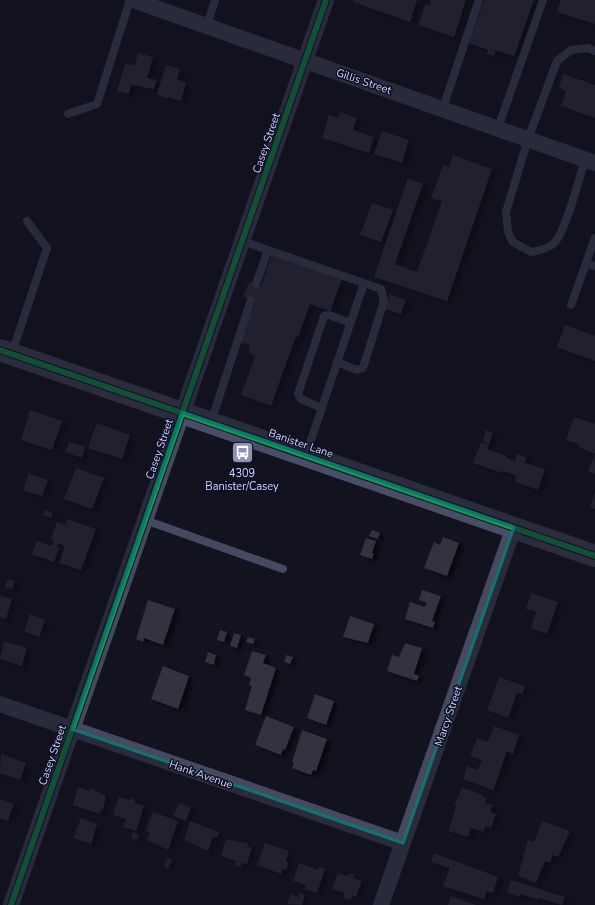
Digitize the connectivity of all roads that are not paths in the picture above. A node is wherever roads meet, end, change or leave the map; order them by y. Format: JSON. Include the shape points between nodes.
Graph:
{"nodes":[{"id":1,"x":130,"y":0,"type":"edge"},
{"id":2,"x":215,"y":0,"type":"edge"},
{"id":3,"x":326,"y":0,"type":"edge"},
{"id":4,"x":479,"y":0,"type":"edge"},
{"id":5,"x":543,"y":0,"type":"edge"},
{"id":6,"x":143,"y":2,"type":"edge"},
{"id":7,"x":206,"y":26,"type":"junction"},
{"id":8,"x":595,"y":51,"type":"edge"},
{"id":9,"x":306,"y":61,"type":"junction"},
{"id":10,"x":443,"y":108,"type":"junction"},
{"id":11,"x":68,"y":114,"type":"dead end"},
{"id":12,"x":498,"y":128,"type":"junction"},
{"id":13,"x":528,"y":140,"type":"junction"},
{"id":14,"x":590,"y":161,"type":"edge"},
{"id":15,"x":27,"y":221,"type":"dead end"},
{"id":16,"x":595,"y":238,"type":"edge"},
{"id":17,"x":242,"y":241,"type":"junction"},
{"id":18,"x":268,"y":250,"type":"junction"},
{"id":19,"x":586,"y":264,"type":"junction"},
{"id":20,"x":595,"y":266,"type":"edge"},
{"id":21,"x":364,"y":283,"type":"junction"},
{"id":22,"x":256,"y":284,"type":"dead end"},
{"id":23,"x":251,"y":300,"type":"dead end"},
{"id":24,"x":571,"y":305,"type":"dead end"},
{"id":25,"x":351,"y":323,"type":"junction"},
{"id":26,"x":6,"y":352,"type":"edge"},
{"id":27,"x":337,"y":362,"type":"junction"},
{"id":28,"x":322,"y":408,"type":"junction"},
{"id":29,"x":182,"y":412,"type":"junction"},
{"id":30,"x":210,"y":422,"type":"junction"},
{"id":31,"x":306,"y":455,"type":"junction"},
{"id":32,"x":144,"y":520,"type":"junction"},
{"id":33,"x":514,"y":527,"type":"junction"},
{"id":34,"x":595,"y":556,"type":"edge"},
{"id":35,"x":283,"y":569,"type":"dead end"},
{"id":36,"x":0,"y":704,"type":"edge"},
{"id":37,"x":72,"y":729,"type":"junction"},
{"id":38,"x":403,"y":843,"type":"junction"},
{"id":39,"x":11,"y":905,"type":"edge"},
{"id":40,"x":382,"y":905,"type":"edge"}],
"edges":[{"from":1,"to":11,"type":"lane","via":[[97,104]]},
{"from":2,"to":7,"type":"lane"},
{"from":3,"to":9,"type":"street","name":"Casey Street"},
{"from":4,"to":10,"type":"lane"},
{"from":5,"to":12,"type":"lane"},
{"from":6,"to":7,"type":"street","name":"Gillis Street"},
{"from":7,"to":9,"type":"street","name":"Gillis Street"},
{"from":8,"to":13,"type":"lane","via":[[588,48],[571,50],[557,61]]},
{"from":9,"to":10,"type":"street","name":"Gillis Street"},
{"from":9,"to":17,"type":"street","name":"Casey Street"},
{"from":10,"to":12,"type":"street","name":"Gillis Street"},
{"from":12,"to":13,"type":"street","name":"Gillis Street"},
{"from":13,"to":14,"type":"street","name":"Gillis Street"},
{"from":13,"to":14,"type":"lane","via":[[506,212],[508,232],[513,242],[531,252],[554,243],[558,238]]},
{"from":15,"to":26,"type":"lane","via":[[48,248]]},
{"from":16,"to":19,"type":"lane"},
{"from":17,"to":18,"type":"lane"},
{"from":17,"to":29,"type":"street","name":"Casey Street"},
{"from":18,"to":21,"type":"lane"},
{"from":18,"to":22,"type":"lane"},
{"from":19,"to":20,"type":"lane"},
{"from":19,"to":24,"type":"lane"},
{"from":21,"to":25,"type":"lane"},
{"from":21,"to":27,"type":"lane","via":[[381,289],[384,301],[363,368],[357,370]]},
{"from":23,"to":30,"type":"lane"},
{"from":25,"to":27,"type":"lane"},
{"from":25,"to":28,"type":"lane","via":[[329,315],[324,316],[298,394],[301,399]]},
{"from":26,"to":29,"type":"street","name":"Banister Lane"},
{"from":27,"to":28,"type":"lane"},
{"from":28,"to":31,"type":"lane"},
{"from":29,"to":30,"type":"street","name":"Banister Lane"},
{"from":29,"to":32,"type":"street","name":"Casey Street"},
{"from":30,"to":31,"type":"street","name":"Banister Lane"},
{"from":31,"to":33,"type":"street","name":"Banister Lane"},
{"from":32,"to":35,"type":"lane"},
{"from":32,"to":37,"type":"street","name":"Casey Street"},
{"from":33,"to":34,"type":"street","name":"Banister Lane"},
{"from":33,"to":38,"type":"street","name":"Marcy Street"},
{"from":36,"to":37,"type":"street","name":"Hank Avenue"},
{"from":37,"to":38,"type":"street","name":"Hank Avenue"},
{"from":37,"to":39,"type":"street","name":"Casey Street"},
{"from":38,"to":40,"type":"street","name":"Marcy Street"}]}
